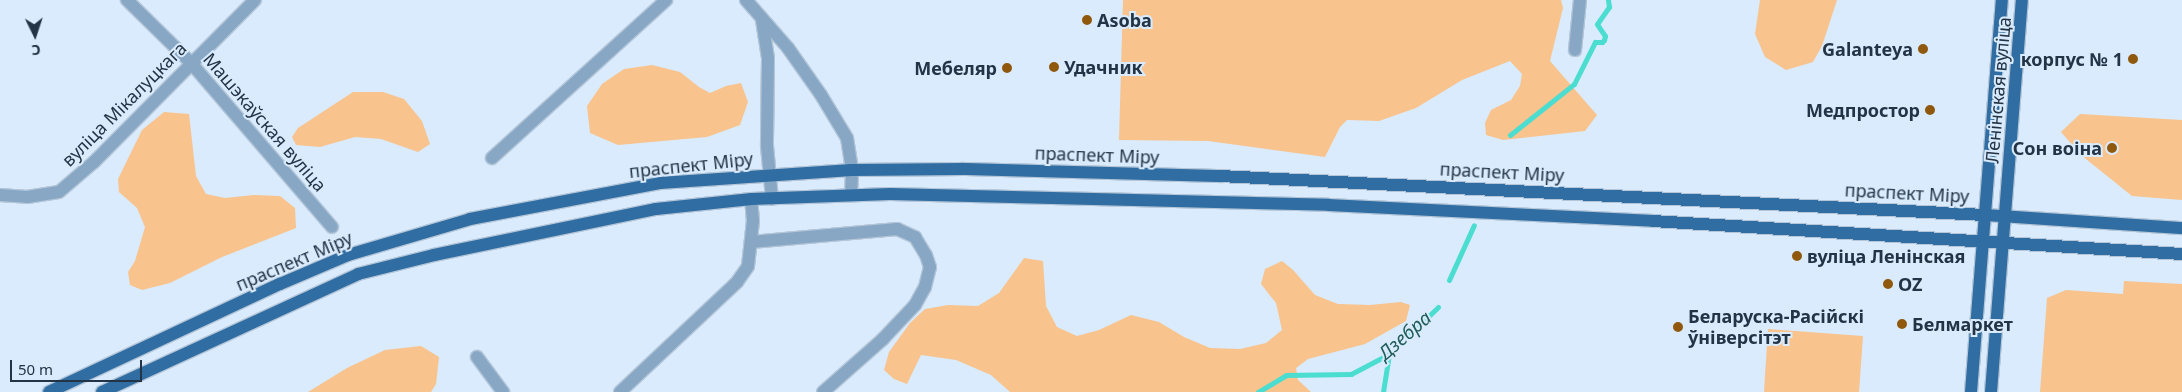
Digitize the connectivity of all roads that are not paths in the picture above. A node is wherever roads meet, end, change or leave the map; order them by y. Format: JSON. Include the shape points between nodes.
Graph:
{"nodes":[{"id":1,"x":127,"y":0,"type":"edge"},
{"id":2,"x":255,"y":0,"type":"edge"},
{"id":3,"x":666,"y":0,"type":"edge"},
{"id":4,"x":746,"y":0,"type":"edge"},
{"id":5,"x":1580,"y":0,"type":"edge"},
{"id":6,"x":2002,"y":0,"type":"edge"},
{"id":7,"x":2022,"y":0,"type":"edge"},
{"id":8,"x":762,"y":20,"type":"junction"},
{"id":9,"x":788,"y":48,"type":"junction"},
{"id":10,"x":1575,"y":50,"type":"dead end"},
{"id":11,"x":768,"y":58,"type":"junction"},
{"id":12,"x":190,"y":62,"type":"junction"},
{"id":13,"x":492,"y":158,"type":"dead end"},
{"id":14,"x":852,"y":170,"type":"junction"},
{"id":15,"x":768,"y":174,"type":"junction"},
{"id":16,"x":0,"y":195,"type":"edge"},
{"id":17,"x":851,"y":195,"type":"junction"},
{"id":18,"x":772,"y":198,"type":"junction"},
{"id":19,"x":751,"y":199,"type":"junction"},
{"id":20,"x":1984,"y":215,"type":"junction"},
{"id":21,"x":2005,"y":216,"type":"junction"},
{"id":22,"x":332,"y":227,"type":"dead end"},
{"id":23,"x":2182,"y":228,"type":"edge"},
{"id":24,"x":751,"y":242,"type":"junction"},
{"id":25,"x":1982,"y":244,"type":"junction"},
{"id":26,"x":2002,"y":245,"type":"junction"},
{"id":27,"x":2182,"y":254,"type":"edge"},
{"id":28,"x":477,"y":357,"type":"dead end"},
{"id":29,"x":49,"y":392,"type":"edge"},
{"id":30,"x":102,"y":392,"type":"edge"},
{"id":31,"x":504,"y":392,"type":"edge"},
{"id":32,"x":620,"y":392,"type":"edge"},
{"id":33,"x":823,"y":392,"type":"edge"},
{"id":34,"x":1970,"y":392,"type":"edge"},
{"id":35,"x":1991,"y":392,"type":"edge"}],
"edges":[{"from":1,"to":12,"type":"street","name":"Машэкаўская вуліца"},
{"from":2,"to":12,"type":"street","name":"вуліца Мікалуцкага"},
{"from":3,"to":13,"type":"street"},
{"from":4,"to":8,"type":"street"},
{"from":5,"to":10,"type":"street"},
{"from":6,"to":20,"type":"main road","name":"Ленінская вуліца"},
{"from":7,"to":21,"type":"main road","name":"Ленінская вуліца"},
{"from":8,"to":9,"type":"street"},
{"from":8,"to":11,"type":"street"},
{"from":9,"to":11,"type":"street"},
{"from":9,"to":14,"type":"street","via":[[846,138]]},
{"from":11,"to":15,"type":"street"},
{"from":12,"to":16,"type":"street","name":"вуліца Мікалуцкага","via":[[94,162],[59,192],[27,197]]},
{"from":12,"to":22,"type":"street","name":"Машэкаўская вуліца"},
{"from":14,"to":15,"type":"main road","name":"праспект Міру"},
{"from":14,"to":17,"type":"street"},
{"from":14,"to":20,"type":"main road","name":"праспект Міру","via":[[1001,170],[1331,181]]},
{"from":15,"to":18,"type":"street"},
{"from":15,"to":29,"type":"main road","name":"праспект Міру","via":[[660,182],[488,215],[348,256],[280,284]]},
{"from":17,"to":18,"type":"main road"},
{"from":17,"to":25,"type":"main road","via":[[1330,206],[1653,221]]},
{"from":18,"to":19,"type":"main road"},
{"from":19,"to":24,"type":"street"},
{"from":19,"to":30,"type":"main road","via":[[656,209],[358,274]]},
{"from":20,"to":21,"type":"main road","name":"праспект Міру"},
{"from":20,"to":25,"type":"main road","name":"Ленінская вуліца"},
{"from":21,"to":23,"type":"main road","name":"праспект Міру"},
{"from":21,"to":26,"type":"main road","name":"Ленінская вуліца"},
{"from":24,"to":32,"type":"street","via":[[748,266],[737,282]]},
{"from":24,"to":33,"type":"street","via":[[897,229],[915,237],[926,254],[930,267],[915,304],[883,339]]},
{"from":25,"to":26,"type":"main road"},
{"from":25,"to":34,"type":"main road","name":"Ленінская вуліца"},
{"from":26,"to":27,"type":"main road"},
{"from":26,"to":35,"type":"main road","name":"Ленінская вуліца"},
{"from":28,"to":31,"type":"street"}]}
